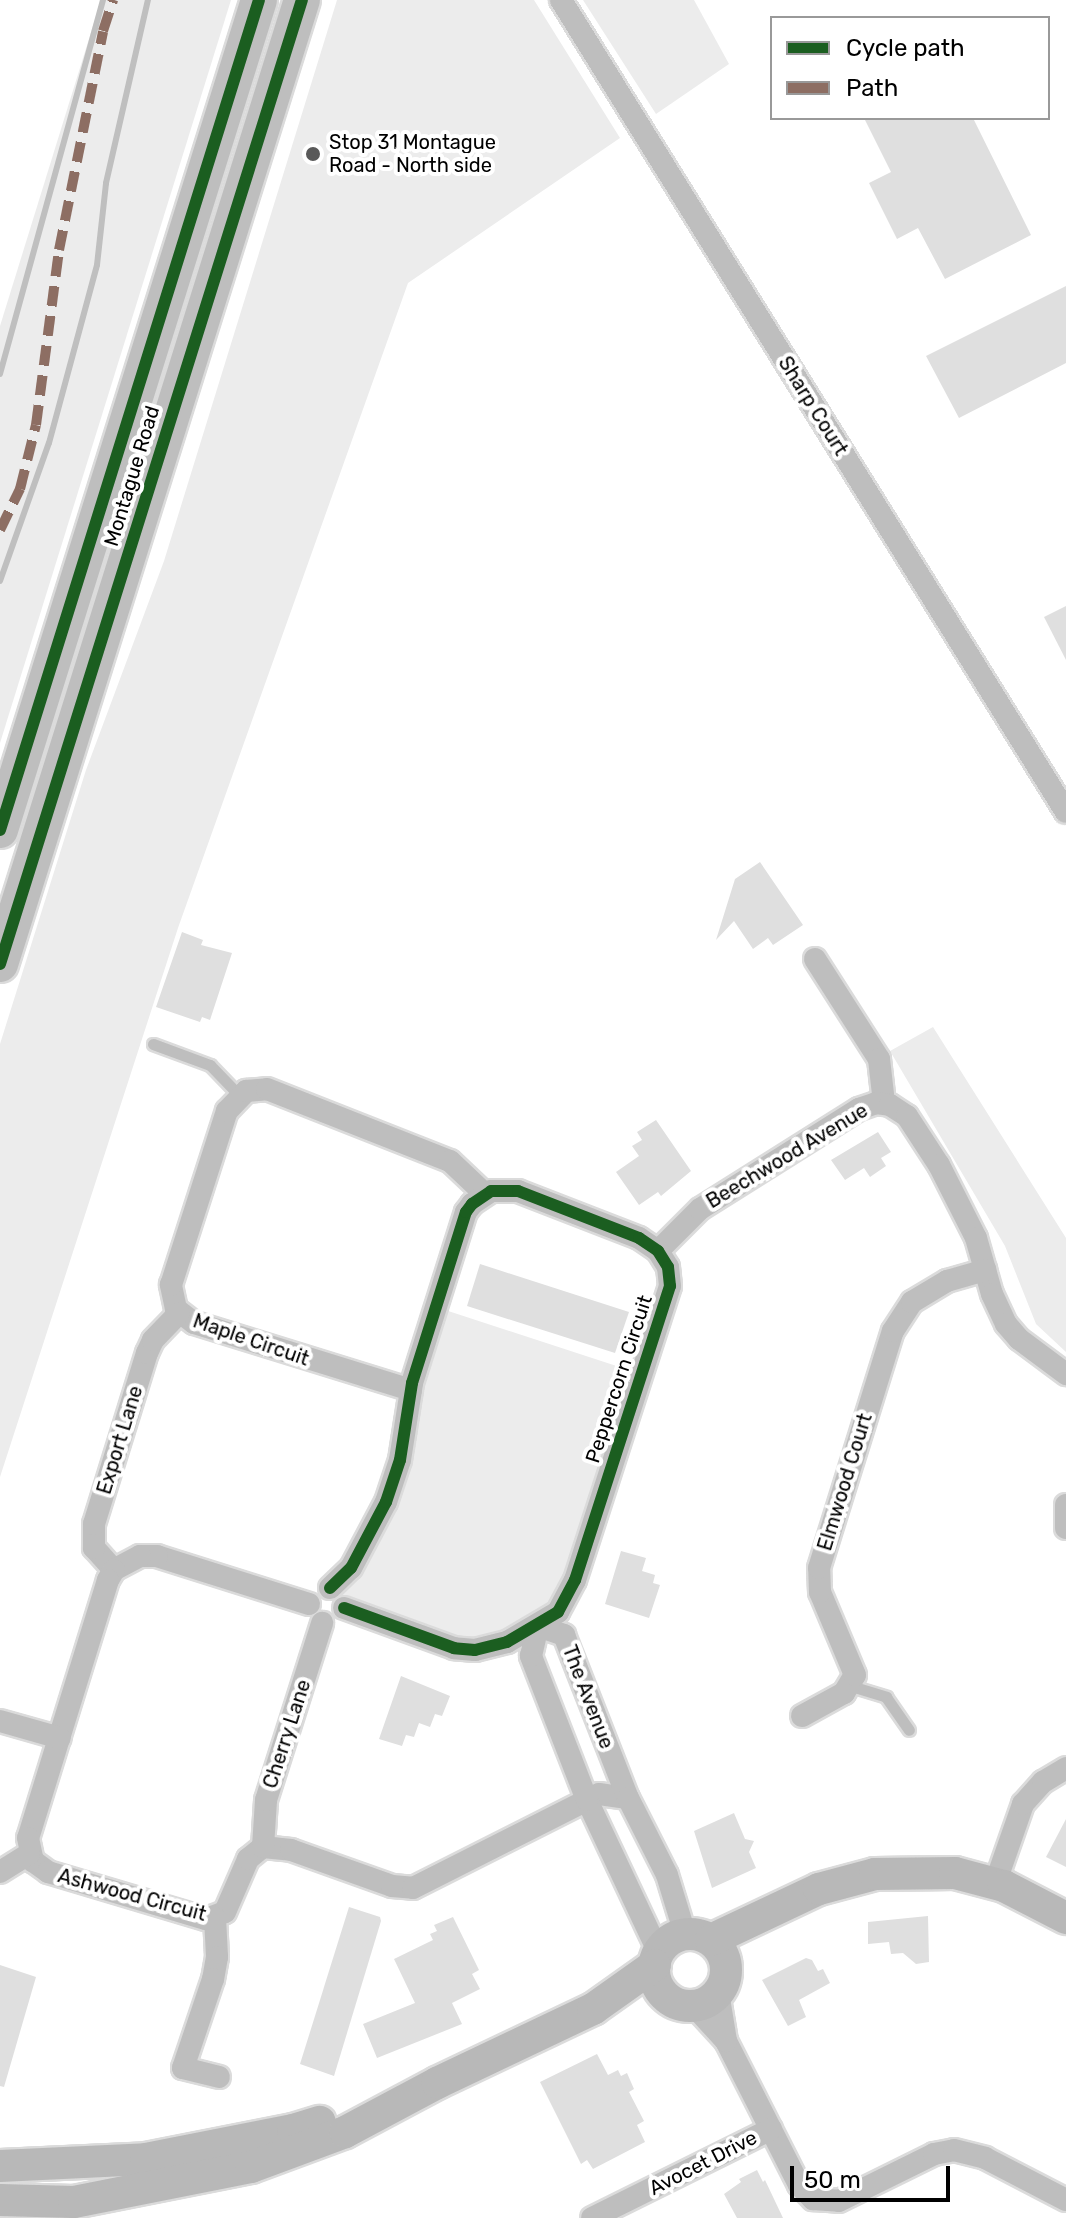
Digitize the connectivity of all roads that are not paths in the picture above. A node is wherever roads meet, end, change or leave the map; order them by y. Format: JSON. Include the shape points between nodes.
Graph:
{"nodes":[{"id":1,"x":259,"y":0,"type":"edge"},
{"id":2,"x":302,"y":0,"type":"edge"},
{"id":3,"x":561,"y":0,"type":"edge"},
{"id":4,"x":1066,"y":812,"type":"edge"},
{"id":5,"x":0,"y":830,"type":"edge"},
{"id":6,"x":815,"y":959,"type":"dead end"},
{"id":7,"x":0,"y":964,"type":"edge"},
{"id":8,"x":153,"y":1044,"type":"dead end"},
{"id":9,"x":239,"y":1095,"type":"junction"},
{"id":10,"x":884,"y":1103,"type":"junction"},
{"id":11,"x":485,"y":1194,"type":"junction"},
{"id":12,"x":658,"y":1251,"type":"junction"},
{"id":13,"x":985,"y":1270,"type":"junction"},
{"id":14,"x":179,"y":1313,"type":"junction"},
{"id":15,"x":1066,"y":1374,"type":"edge"},
{"id":16,"x":411,"y":1390,"type":"junction"},
{"id":17,"x":1066,"y":1505,"type":"edge"},
{"id":18,"x":1066,"y":1528,"type":"edge"},
{"id":19,"x":114,"y":1570,"type":"junction"},
{"id":20,"x":330,"y":1588,"type":"junction"},
{"id":21,"x":344,"y":1608,"type":"junction"},
{"id":22,"x":315,"y":1614,"type":"junction"},
{"id":23,"x":538,"y":1626,"type":"junction"},
{"id":24,"x":851,"y":1686,"type":"junction"},
{"id":25,"x":802,"y":1716,"type":"dead end"},
{"id":26,"x":0,"y":1721,"type":"edge"},
{"id":27,"x":909,"y":1730,"type":"dead end"},
{"id":28,"x":60,"y":1738,"type":"junction"},
{"id":29,"x":1066,"y":1768,"type":"edge"},
{"id":30,"x":628,"y":1798,"type":"junction"},
{"id":31,"x":587,"y":1800,"type":"junction"},
{"id":32,"x":263,"y":1847,"type":"junction"},
{"id":33,"x":29,"y":1854,"type":"junction"},
{"id":34,"x":0,"y":1872,"type":"edge"},
{"id":35,"x":995,"y":1884,"type":"junction"},
{"id":36,"x":775,"y":1912,"type":"junction"},
{"id":37,"x":215,"y":1918,"type":"junction"},
{"id":38,"x":1066,"y":1918,"type":"edge"},
{"id":39,"x":678,"y":1948,"type":"junction"},
{"id":40,"x":702,"y":1992,"type":"junction"},
{"id":41,"x":593,"y":2009,"type":"junction"},
{"id":42,"x":219,"y":2077,"type":"dead end"},
{"id":43,"x":437,"y":2083,"type":"junction"},
{"id":44,"x":771,"y":2129,"type":"junction"},
{"id":45,"x":0,"y":2166,"type":"edge"},
{"id":46,"x":0,"y":2200,"type":"edge"},
{"id":47,"x":1066,"y":2200,"type":"edge"},
{"id":48,"x":824,"y":2210,"type":"edge"},
{"id":49,"x":592,"y":2218,"type":"edge"}],
"edges":[{"from":1,"to":5,"type":"main road","name":"Montague Road"},
{"from":2,"to":7,"type":"main road","name":"Montague Road"},
{"from":3,"to":4,"type":"street","name":"Sharp Court"},
{"from":6,"to":10,"type":"street","via":[[879,1059]]},
{"from":8,"to":9,"type":"lane","via":[[210,1065]]},
{"from":9,"to":11,"type":"street","via":[[258,1088],[274,1091],[450,1161]]},
{"from":9,"to":14,"type":"street","name":"Maple Circuit","via":[[227,1111],[171,1285]]},
{"from":10,"to":12,"type":"street","name":"Beechwood Avenue","via":[[859,1109],[700,1209]]},
{"from":10,"to":13,"type":"street","name":"Beechwood Avenue","via":[[907,1116],[939,1165],[976,1238]]},
{"from":11,"to":12,"type":"street","via":[[518,1191],[639,1238]]},
{"from":11,"to":16,"type":"street","via":[[466,1212]]},
{"from":12,"to":23,"type":"street","name":"Peppercorn Circuit","via":[[668,1267],[670,1286],[572,1588],[558,1612]]},
{"from":13,"to":15,"type":"street","name":"Beechwood Avenue","via":[[1006,1324]]},
{"from":13,"to":24,"type":"street","name":"Elmwood Court","via":[[947,1281],[912,1302],[888,1345],[819,1568],[820,1592],[853,1667]]},
{"from":14,"to":16,"type":"street","name":"Maple Circuit","via":[[194,1323]]},
{"from":14,"to":19,"type":"street","name":"Export Lane","via":[[147,1353],[94,1524],[94,1548]]},
{"from":16,"to":20,"type":"street","via":[[400,1460],[386,1502],[351,1568]]},
{"from":17,"to":18,"type":"street"},
{"from":19,"to":22,"type":"street","via":[[140,1556],[157,1556]]},
{"from":19,"to":28,"type":"street"},
{"from":20,"to":21,"type":"street","via":[[341,1595]]},
{"from":20,"to":22,"type":"street","via":[[316,1591]]},
{"from":21,"to":22,"type":"street","via":[[339,1619]]},
{"from":21,"to":23,"type":"street","name":"Peppercorn Circuit","via":[[465,1650],[495,1647]]},
{"from":22,"to":32,"type":"street","name":"Cherry Lane","via":[[266,1800]]},
{"from":23,"to":30,"type":"street","name":"The Avenue","via":[[564,1635]]},
{"from":23,"to":31,"type":"street","name":"The Avenue","via":[[531,1656]]},
{"from":24,"to":25,"type":"street"},
{"from":24,"to":27,"type":"lane","via":[[886,1697]]},
{"from":26,"to":28,"type":"street"},
{"from":28,"to":33,"type":"street","via":[[28,1838]]},
{"from":29,"to":35,"type":"street","via":[[1043,1782],[1023,1804]]},
{"from":30,"to":31,"type":"street","via":[[599,1794]]},
{"from":30,"to":39,"type":"street","name":"The Avenue","via":[[667,1875]]},
{"from":31,"to":32,"type":"street","via":[[413,1888],[392,1886],[291,1850]]},
{"from":31,"to":39,"type":"street","name":"The Avenue"},
{"from":32,"to":37,"type":"street","name":"Ashwood Circuit","via":[[248,1859],[231,1903]]},
{"from":33,"to":34,"type":"street"},
{"from":33,"to":37,"type":"street","name":"Ashwood Circuit","via":[[48,1872]]},
{"from":35,"to":36,"type":"street","via":[[955,1873],[875,1874],[819,1889]]},
{"from":35,"to":38,"type":"street"},
{"from":36,"to":39,"type":"street"},
{"from":36,"to":40,"type":"street"},
{"from":37,"to":42,"type":"street","via":[[213,1979],[183,2068]]},
{"from":39,"to":40,"type":"street","via":[[657,1983]]},
{"from":39,"to":40,"type":"street","via":[[721,1951]]},
{"from":39,"to":41,"type":"street"},
{"from":40,"to":41,"type":"street"},
{"from":40,"to":44,"type":"street"},
{"from":41,"to":43,"type":"street"},
{"from":43,"to":45,"type":"street","via":[[293,2130],[146,2159]]},
{"from":43,"to":46,"type":"street","via":[[345,2132],[251,2167],[74,2202]]},
{"from":44,"to":48,"type":"street","via":[[799,2185]]},
{"from":44,"to":49,"type":"street","name":"Avocet Drive"},
{"from":47,"to":48,"type":"street","via":[[985,2158],[954,2150],[934,2154]]}]}
